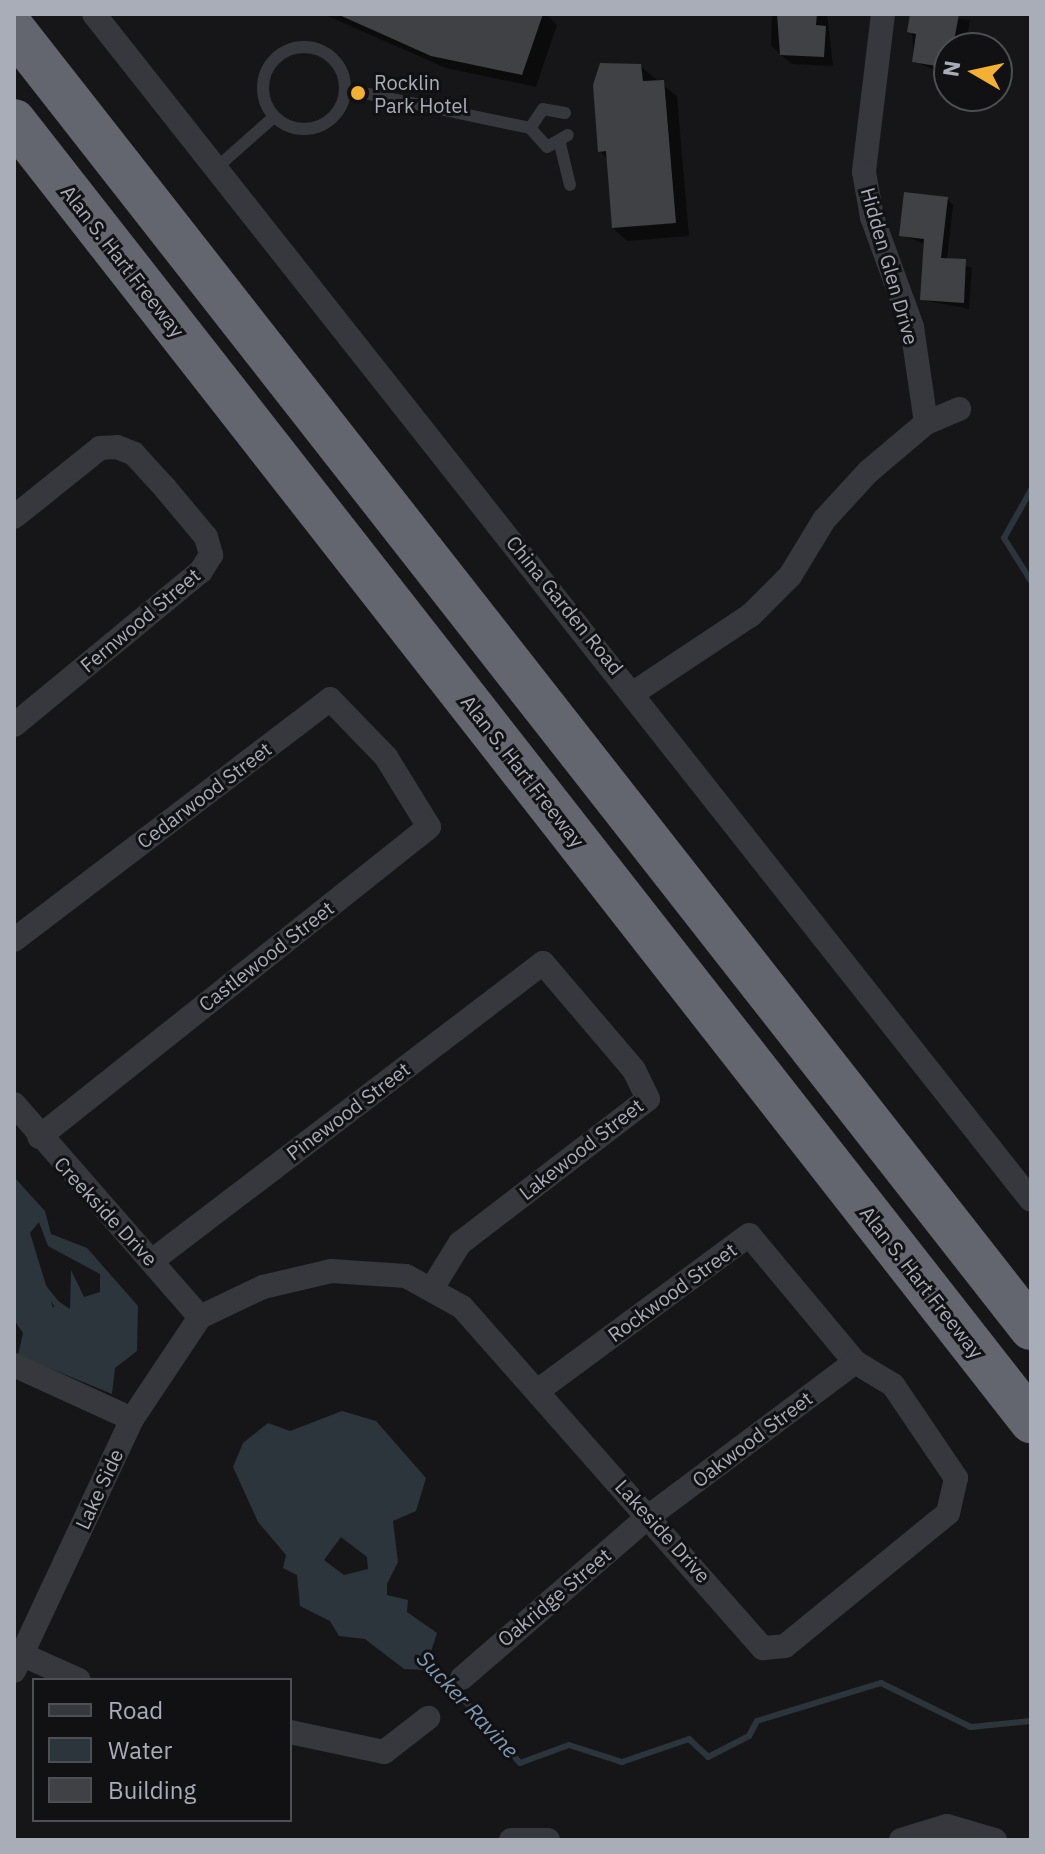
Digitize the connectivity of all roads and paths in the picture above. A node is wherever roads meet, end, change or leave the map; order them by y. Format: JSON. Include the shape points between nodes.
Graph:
{"nodes":[{"id":1,"x":94,"y":14,"type":"edge"},
{"id":2,"x":883,"y":14,"type":"edge"},
{"id":3,"x":14,"y":30,"type":"edge"},
{"id":4,"x":345,"y":89,"type":"junction"},
{"id":5,"x":565,"y":113,"type":"dead end"},
{"id":6,"x":274,"y":117,"type":"junction"},
{"id":7,"x":530,"y":128,"type":"junction"},
{"id":8,"x":19,"y":130,"type":"edge"},
{"id":9,"x":214,"y":170,"type":"junction"},
{"id":10,"x":570,"y":185,"type":"dead end"},
{"id":11,"x":959,"y":409,"type":"dead end"},
{"id":12,"x":926,"y":423,"type":"junction"},
{"id":13,"x":14,"y":517,"type":"edge"},
{"id":14,"x":635,"y":692,"type":"junction"},
{"id":15,"x":14,"y":725,"type":"edge"},
{"id":16,"x":386,"y":757,"type":"joint"},
{"id":17,"x":14,"y":940,"type":"edge"},
{"id":18,"x":543,"y":963,"type":"joint"},
{"id":19,"x":14,"y":1104,"type":"edge"},
{"id":20,"x":39,"y":1137,"type":"junction"},
{"id":21,"x":1031,"y":1200,"type":"edge"},
{"id":22,"x":153,"y":1260,"type":"junction"},
{"id":23,"x":431,"y":1290,"type":"junction"},
{"id":24,"x":200,"y":1317,"type":"junction"},
{"id":25,"x":1031,"y":1328,"type":"edge"},
{"id":26,"x":855,"y":1362,"type":"junction"},
{"id":27,"x":14,"y":1365,"type":"edge"},
{"id":28,"x":539,"y":1390,"type":"junction"},
{"id":29,"x":132,"y":1419,"type":"junction"},
{"id":30,"x":1031,"y":1421,"type":"edge"},
{"id":31,"x":648,"y":1517,"type":"junction"},
{"id":32,"x":18,"y":1663,"type":"edge"},
{"id":33,"x":72,"y":1678,"type":"edge"},
{"id":34,"x":462,"y":1678,"type":"dead end"},
{"id":35,"x":428,"y":1718,"type":"dead end"},
{"id":36,"x":292,"y":1732,"type":"edge"},
{"id":37,"x":511,"y":1840,"type":"edge"},
{"id":38,"x":548,"y":1840,"type":"edge"},
{"id":39,"x":901,"y":1840,"type":"edge"},
{"id":40,"x":995,"y":1840,"type":"edge"}],
"edges":[{"from":1,"to":9,"type":"street","name":"China Garden Road"},
{"from":2,"to":12,"type":"street","name":"Hidden Glen Drive","via":[[864,172],[872,217],[912,327]]},
{"from":3,"to":25,"type":"highway"},
{"from":4,"to":6,"type":"lane","via":[[333,118],[319,127],[287,126]]},
{"from":4,"to":6,"type":"lane","via":[[334,59],[312,48],[289,49],[266,72],[263,88]]},
{"from":4,"to":7,"type":"lane"},
{"from":5,"to":7,"type":"lane","via":[[543,109]]},
{"from":6,"to":9,"type":"lane"},
{"from":7,"to":10,"type":"lane","via":[[541,145],[564,140]]},
{"from":8,"to":30,"type":"highway","name":"Alan S. Hart Freeway"},
{"from":9,"to":14,"type":"street","name":"China Garden Road"},
{"from":11,"to":12,"type":"street"},
{"from":12,"to":14,"type":"street","via":[[824,520],[790,576],[751,615]]},
{"from":13,"to":15,"type":"street","name":"Fernwood Street","via":[[100,448],[134,454],[206,537],[211,555],[201,571]]},
{"from":14,"to":21,"type":"street","name":"China Garden Road","via":[[862,994]]},
{"from":16,"to":17,"type":"street","name":"Cedarwood Street","via":[[330,699]]},
{"from":16,"to":20,"type":"street","name":"Castlewood Street","via":[[429,827]]},
{"from":18,"to":22,"type":"street","name":"Pinewood Street"},
{"from":18,"to":23,"type":"street","name":"Lakewood Street","via":[[634,1070],[648,1099],[460,1243]]},
{"from":19,"to":20,"type":"street","name":"Creekside Drive"},
{"from":20,"to":22,"type":"street","name":"Creekside Drive"},
{"from":22,"to":24,"type":"street","name":"Creekside Drive"},
{"from":23,"to":24,"type":"street","name":"Lakeside Drive","via":[[406,1276],[331,1271],[263,1287]]},
{"from":23,"to":28,"type":"street","name":"Lakeside Drive","via":[[462,1307]]},
{"from":24,"to":29,"type":"street","name":"Lake Side"},
{"from":26,"to":28,"type":"street","name":"Rockwood Street","via":[[749,1235]]},
{"from":26,"to":31,"type":"street","name":"Oakwood Street"},
{"from":26,"to":31,"type":"street","name":"Lakeside Drive","via":[[893,1385],[956,1478],[948,1513],[785,1646],[763,1648]]},
{"from":27,"to":29,"type":"street"},
{"from":28,"to":31,"type":"street","name":"Lakeside Drive"},
{"from":29,"to":32,"type":"street","name":"Lake Side"},
{"from":31,"to":34,"type":"street","name":"Oakridge Street"},
{"from":32,"to":33,"type":"street"},
{"from":35,"to":36,"type":"street","via":[[384,1752]]},
{"from":37,"to":38,"type":"street"},
{"from":39,"to":40,"type":"street","via":[[947,1826]]}]}
